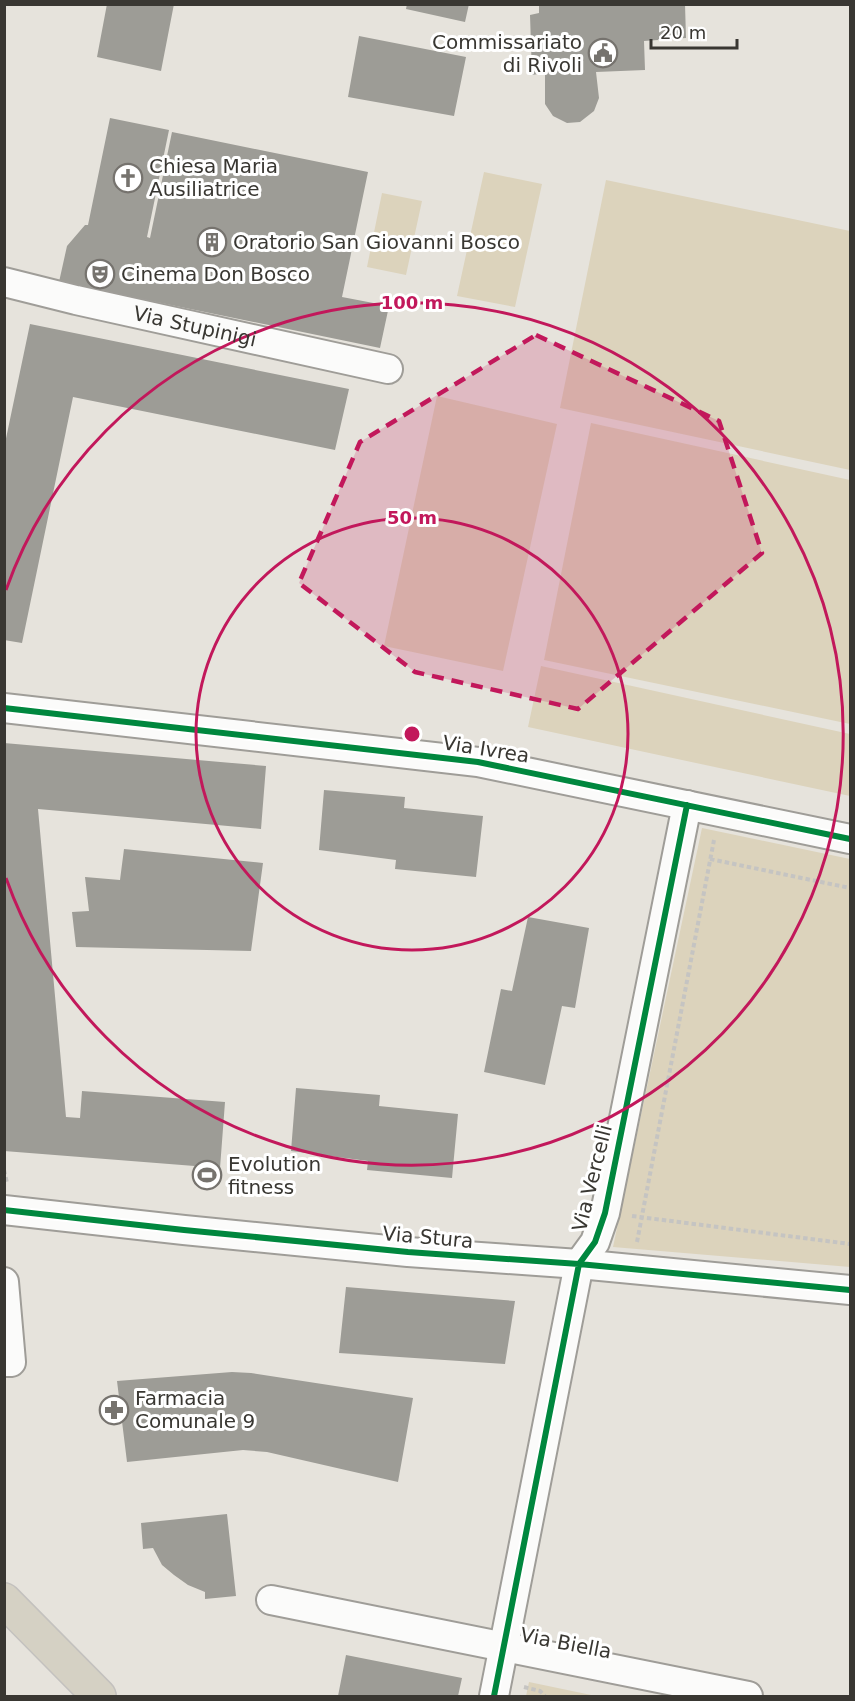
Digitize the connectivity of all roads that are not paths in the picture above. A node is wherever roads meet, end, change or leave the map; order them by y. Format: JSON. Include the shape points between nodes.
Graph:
{"nodes":[{"id":1,"x":4,"y":282,"type":"edge"},
{"id":2,"x":388,"y":369,"type":"dead end"},
{"id":3,"x":4,"y":708,"type":"edge"},
{"id":4,"x":687,"y":806,"type":"junction"},
{"id":5,"x":850,"y":839,"type":"edge"},
{"id":6,"x":4,"y":1210,"type":"edge"},
{"id":7,"x":579,"y":1264,"type":"junction"},
{"id":8,"x":4,"y":1282,"type":"edge"},
{"id":9,"x":850,"y":1290,"type":"edge"},
{"id":10,"x":8,"y":1362,"type":"edge"},
{"id":11,"x":4,"y":1600,"type":"edge"},
{"id":12,"x":271,"y":1600,"type":"dead end"},
{"id":13,"x":503,"y":1647,"type":"junction"},
{"id":14,"x":99,"y":1696,"type":"edge"},
{"id":15,"x":494,"y":1696,"type":"edge"},
{"id":16,"x":748,"y":1696,"type":"edge"}],
"edges":[{"from":1,"to":2,"type":"street","name":"Via Stupinigi"},
{"from":3,"to":4,"type":"street","name":"Via Ivrea","via":[[478,762]]},
{"from":4,"to":5,"type":"street","name":"Via Ivrea"},
{"from":4,"to":7,"type":"street","name":"Via Vercelli","via":[[605,1213],[595,1242]]},
{"from":6,"to":7,"type":"street","name":"Via Stura","via":[[408,1252]]},
{"from":7,"to":9,"type":"street","name":"Via Stura"},
{"from":7,"to":13,"type":"street","name":"Via Vercelli"},
{"from":8,"to":10,"type":"street"},
{"from":11,"to":14,"type":"highway"},
{"from":12,"to":13,"type":"street","name":"Via Biella"},
{"from":13,"to":15,"type":"street","name":"Via Vercelli"},
{"from":13,"to":16,"type":"street","name":"Via Biella"}]}
